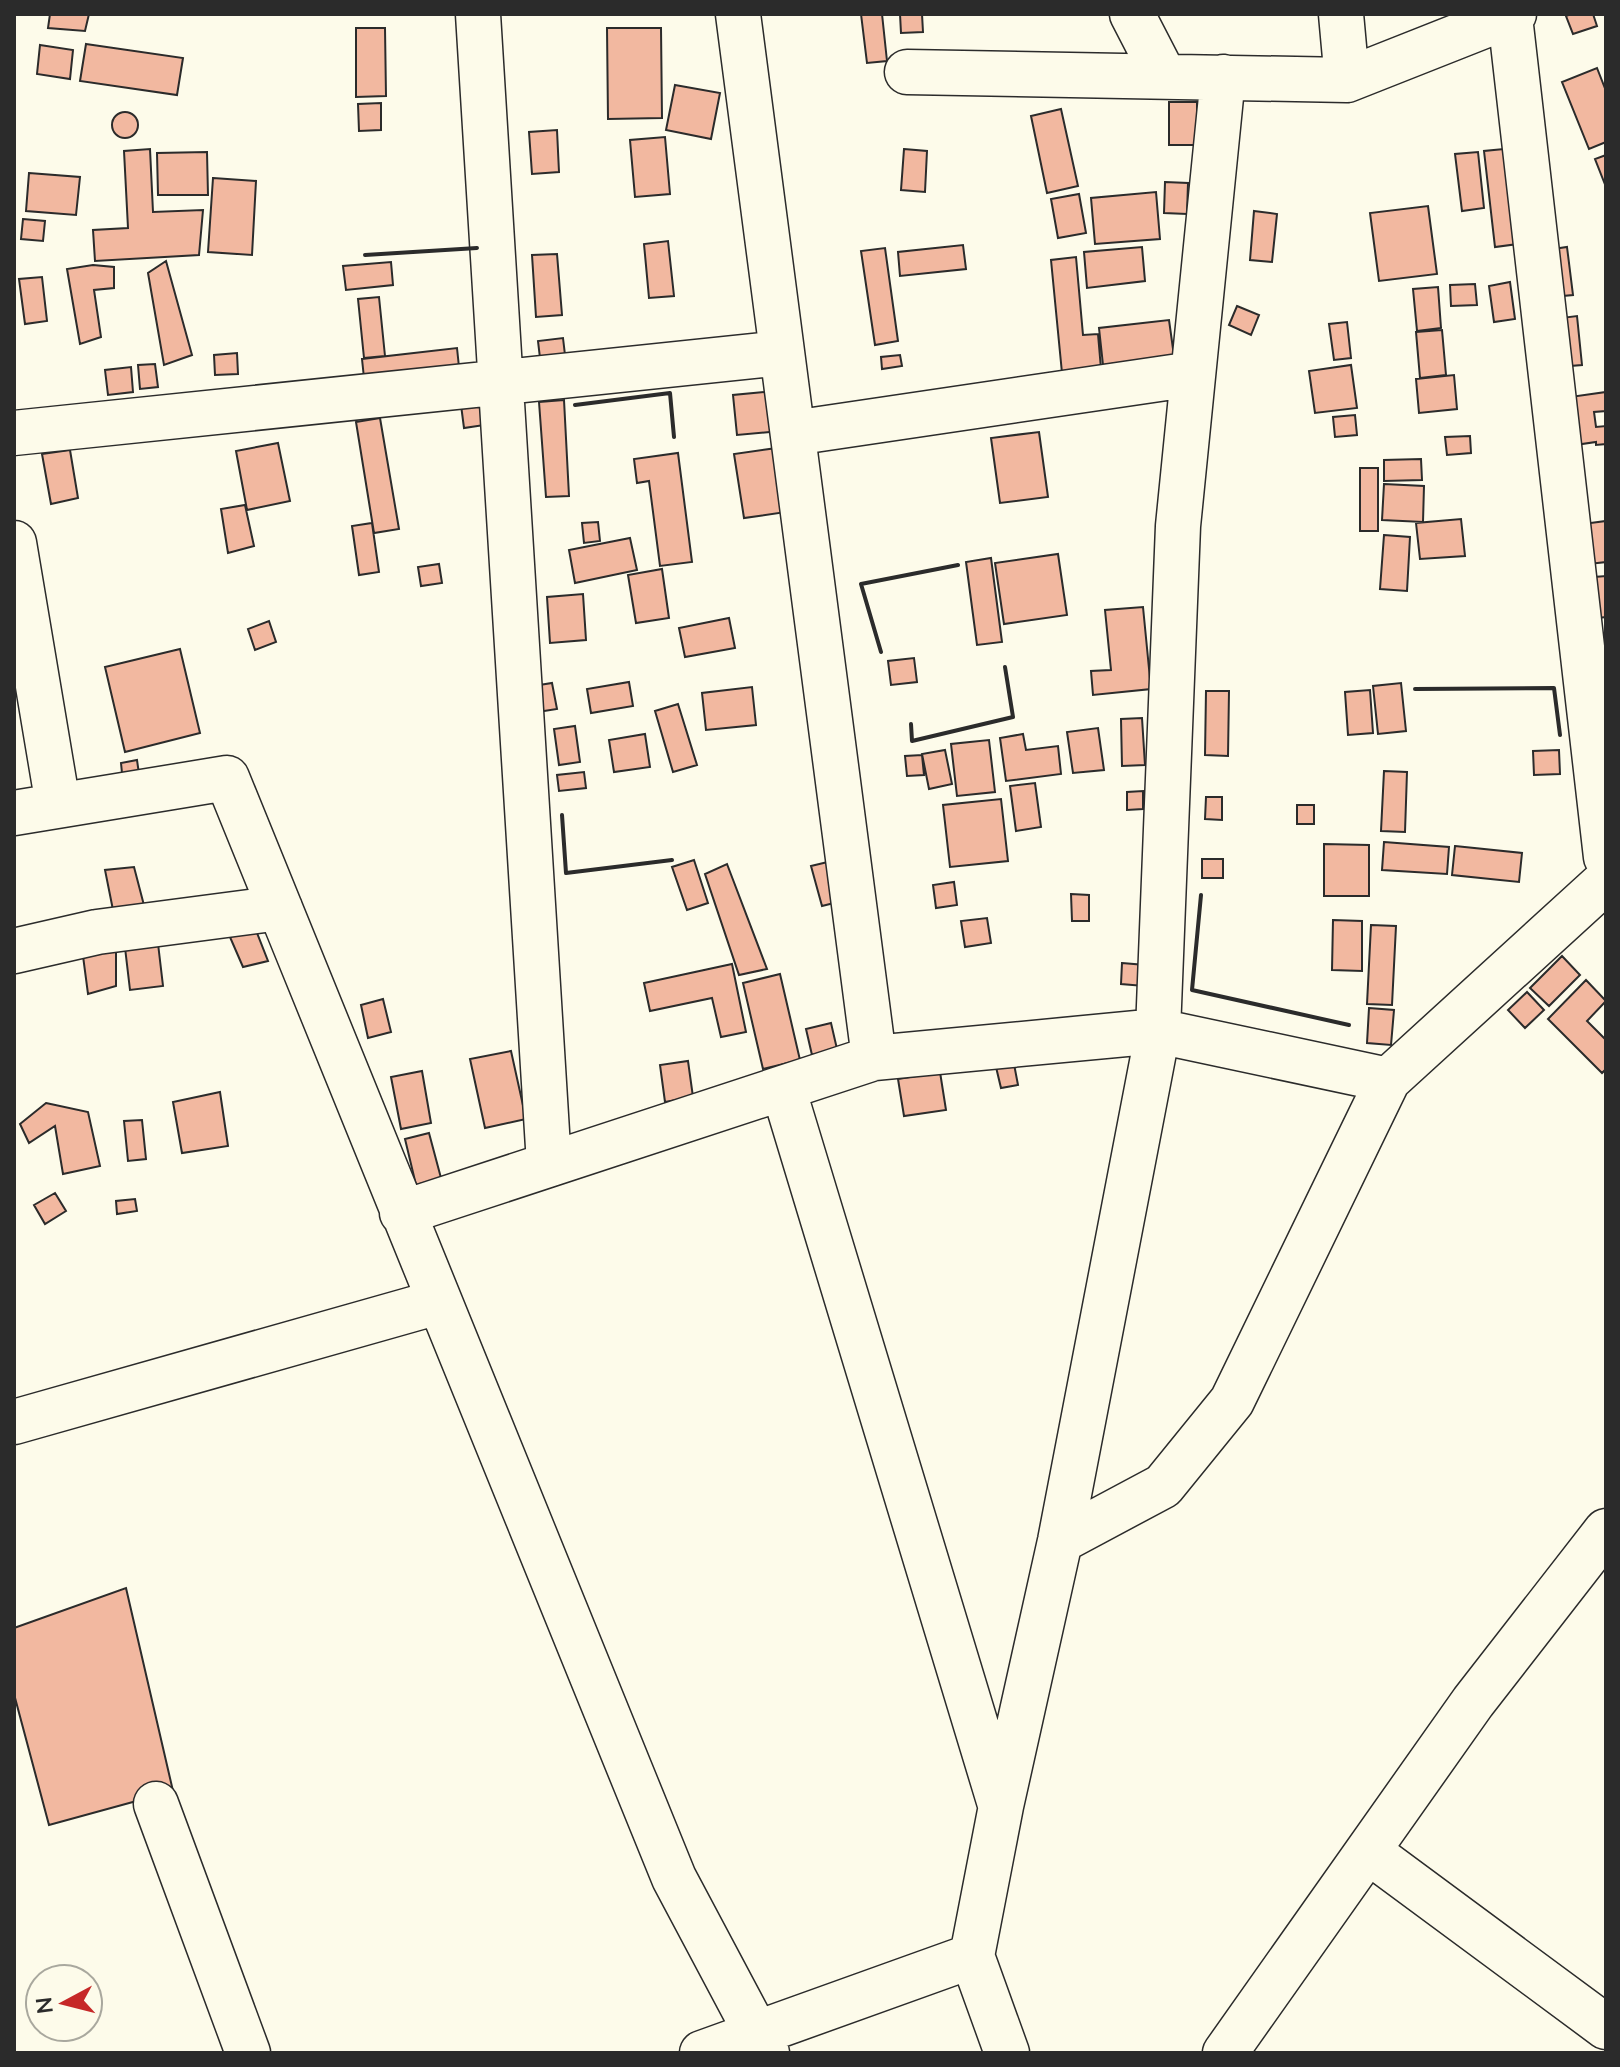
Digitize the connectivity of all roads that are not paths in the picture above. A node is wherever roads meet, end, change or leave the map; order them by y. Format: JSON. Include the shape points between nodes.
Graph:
{"nodes":[{"id":1,"x":478,"y":14,"type":"edge"},
{"id":2,"x":738,"y":14,"type":"edge"},
{"id":3,"x":1132,"y":14,"type":"edge"},
{"id":4,"x":1341,"y":14,"type":"edge"},
{"id":5,"x":1512,"y":16,"type":"edge"},
{"id":6,"x":907,"y":72,"type":"dead end"},
{"id":7,"x":1164,"y":76,"type":"junction"},
{"id":8,"x":1223,"y":77,"type":"junction"},
{"id":9,"x":1347,"y":80,"type":"junction"},
{"id":10,"x":782,"y":353,"type":"junction"},
{"id":11,"x":1193,"y":374,"type":"junction"},
{"id":12,"x":501,"y":382,"type":"junction"},
{"id":13,"x":14,"y":433,"type":"edge"},
{"id":14,"x":793,"y":433,"type":"junction"},
{"id":15,"x":14,"y":543,"type":"edge"},
{"id":16,"x":58,"y":805,"type":"junction"},
{"id":17,"x":14,"y":813,"type":"edge"},
{"id":18,"x":1606,"y":857,"type":"edge"},
{"id":19,"x":1606,"y":881,"type":"edge"},
{"id":20,"x":280,"y":908,"type":"junction"},
{"id":21,"x":14,"y":951,"type":"edge"},
{"id":22,"x":1158,"y":1031,"type":"junction"},
{"id":23,"x":874,"y":1058,"type":"junction"},
{"id":24,"x":1388,"y":1080,"type":"junction"},
{"id":25,"x":783,"y":1088,"type":"junction"},
{"id":26,"x":549,"y":1164,"type":"junction"},
{"id":27,"x":402,"y":1213,"type":"junction"},
{"id":28,"x":438,"y":1302,"type":"junction"},
{"id":29,"x":14,"y":1422,"type":"edge"},
{"id":30,"x":1606,"y":1531,"type":"edge"},
{"id":31,"x":1060,"y":1541,"type":"junction"},
{"id":32,"x":156,"y":1804,"type":"dead end"},
{"id":33,"x":1001,"y":1806,"type":"junction"},
{"id":34,"x":1368,"y":1851,"type":"junction"},
{"id":35,"x":972,"y":1956,"type":"junction"},
{"id":36,"x":1606,"y":2027,"type":"edge"},
{"id":37,"x":761,"y":2043,"type":"edge"},
{"id":38,"x":248,"y":2053,"type":"edge"},
{"id":39,"x":702,"y":2053,"type":"edge"},
{"id":40,"x":1007,"y":2053,"type":"edge"},
{"id":41,"x":1225,"y":2053,"type":"edge"}],
"edges":[{"from":1,"to":12,"type":"street"},
{"from":2,"to":10,"type":"street"},
{"from":3,"to":7,"type":"street"},
{"from":4,"to":9,"type":"street"},
{"from":5,"to":9,"type":"street"},
{"from":5,"to":18,"type":"street"},
{"from":6,"to":7,"type":"street"},
{"from":7,"to":8,"type":"street"},
{"from":8,"to":9,"type":"street"},
{"from":8,"to":11,"type":"street"},
{"from":10,"to":12,"type":"street"},
{"from":10,"to":14,"type":"street"},
{"from":11,"to":14,"type":"street"},
{"from":11,"to":22,"type":"street","via":[[1178,526]]},
{"from":12,"to":13,"type":"street"},
{"from":12,"to":26,"type":"street"},
{"from":14,"to":23,"type":"street"},
{"from":15,"to":16,"type":"street"},
{"from":16,"to":17,"type":"street"},
{"from":16,"to":20,"type":"street","via":[[227,778]]},
{"from":19,"to":24,"type":"street"},
{"from":20,"to":21,"type":"street","via":[[97,932]]},
{"from":20,"to":27,"type":"street"},
{"from":22,"to":23,"type":"street"},
{"from":22,"to":24,"type":"street"},
{"from":22,"to":31,"type":"street"},
{"from":23,"to":25,"type":"street"},
{"from":24,"to":31,"type":"street","via":[[1232,1401],[1163,1486]]},
{"from":25,"to":26,"type":"street"},
{"from":25,"to":33,"type":"street"},
{"from":26,"to":27,"type":"street"},
{"from":27,"to":28,"type":"street"},
{"from":28,"to":29,"type":"street"},
{"from":28,"to":37,"type":"street","via":[[674,1878]]},
{"from":30,"to":34,"type":"street","via":[[1473,1702]]},
{"from":31,"to":33,"type":"street"},
{"from":32,"to":38,"type":"street"},
{"from":33,"to":35,"type":"street"},
{"from":34,"to":36,"type":"street"},
{"from":34,"to":41,"type":"street"},
{"from":35,"to":37,"type":"street"},
{"from":35,"to":40,"type":"street"},
{"from":37,"to":39,"type":"street"}]}
